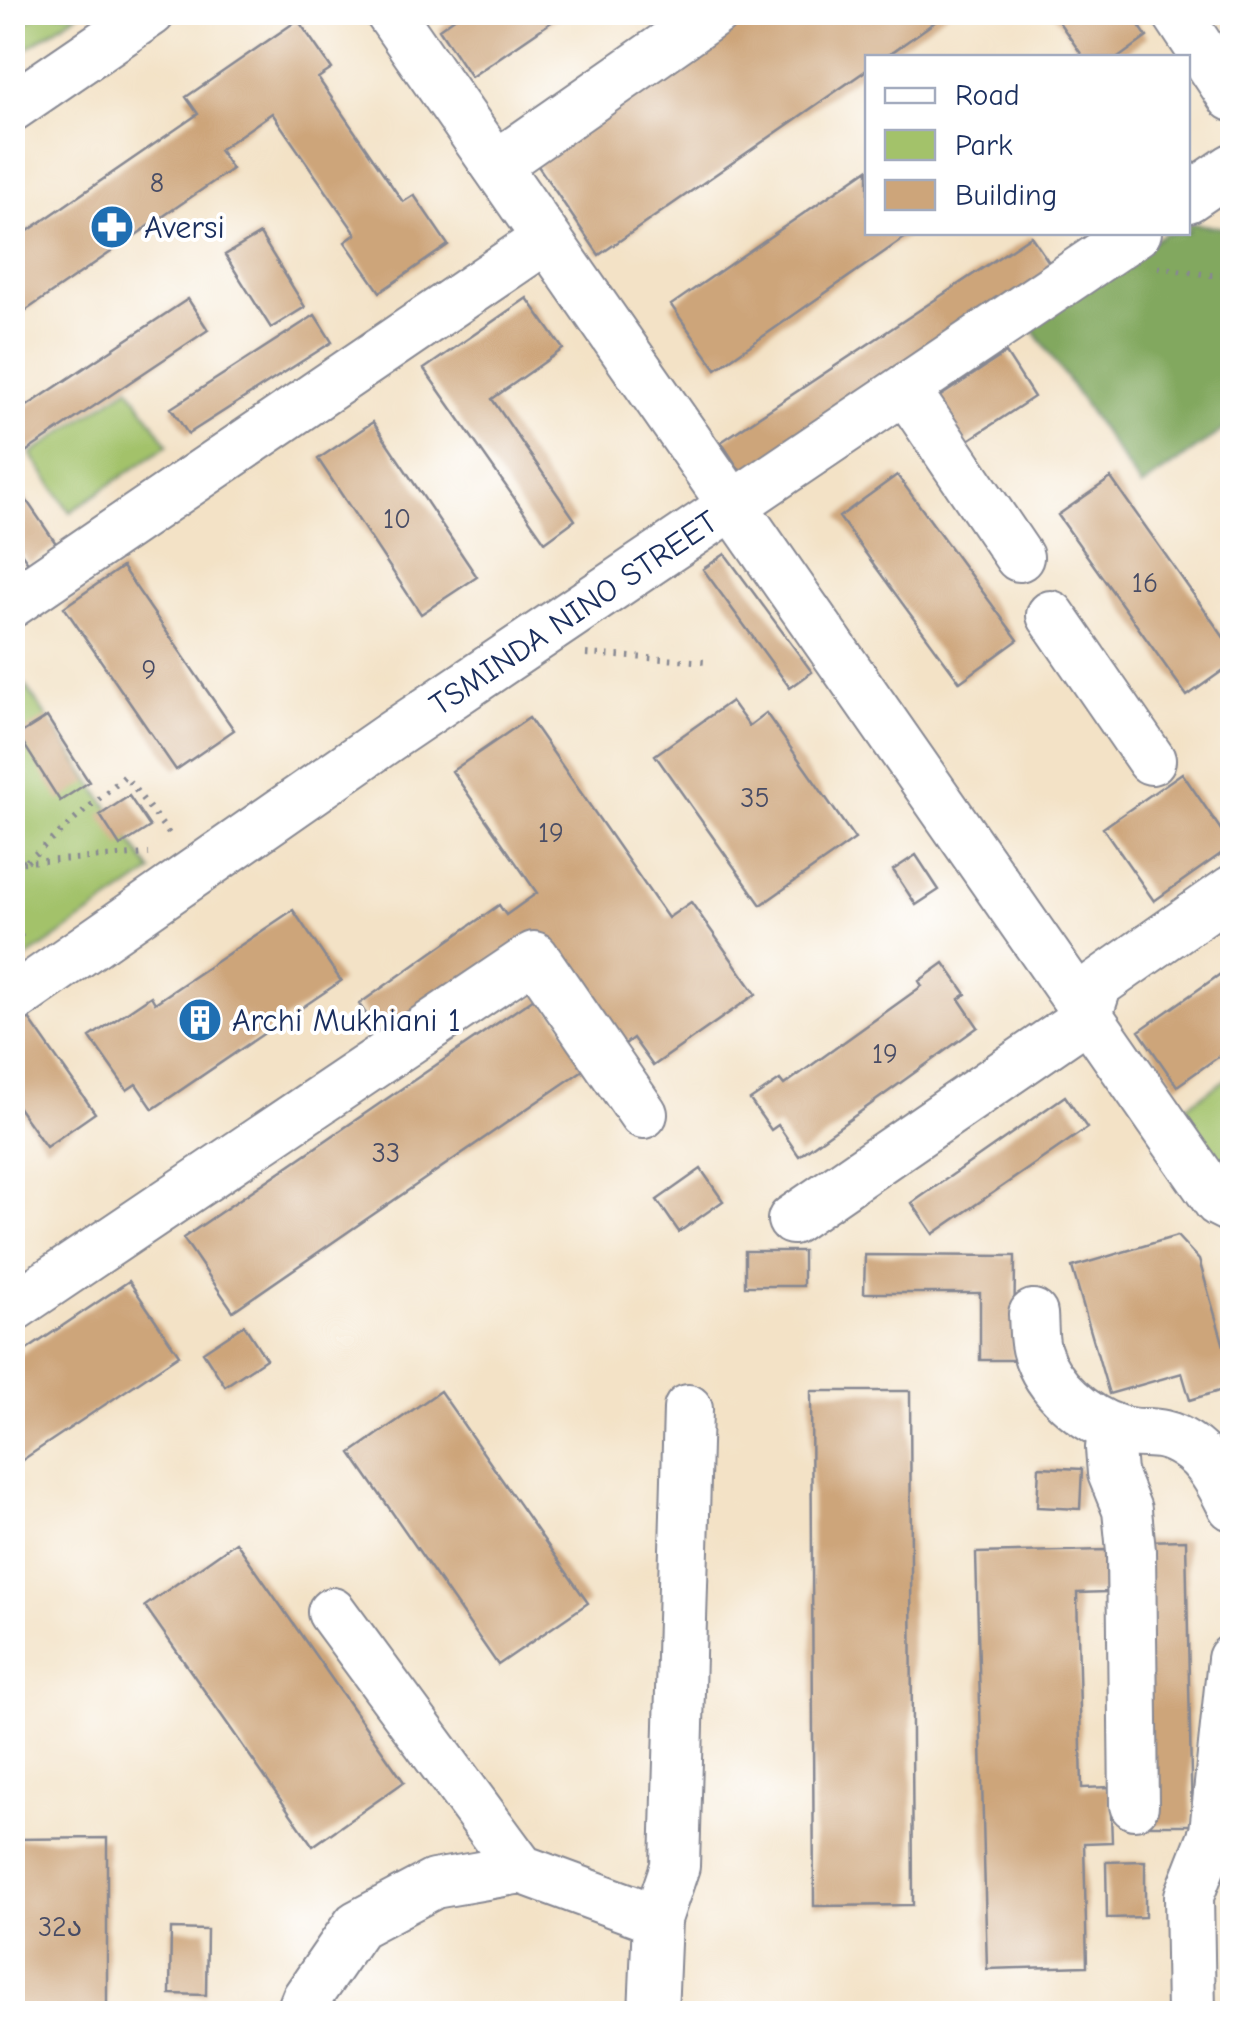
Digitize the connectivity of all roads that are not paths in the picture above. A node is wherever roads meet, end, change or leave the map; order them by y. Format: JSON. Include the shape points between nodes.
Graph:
{"nodes":[{"id":1,"x":151,"y":12,"type":"edge"},
{"id":2,"x":389,"y":12,"type":"edge"},
{"id":3,"x":715,"y":12,"type":"edge"},
{"id":4,"x":1176,"y":12,"type":"edge"},
{"id":5,"x":1232,"y":97,"type":"edge"},
{"id":6,"x":12,"y":107,"type":"edge"},
{"id":7,"x":496,"y":166,"type":"junction"},
{"id":8,"x":1232,"y":168,"type":"edge"},
{"id":9,"x":1190,"y":197,"type":"edge"},
{"id":10,"x":1127,"y":239,"type":"edge"},
{"id":11,"x":546,"y":240,"type":"junction"},
{"id":12,"x":905,"y":389,"type":"junction"},
{"id":13,"x":732,"y":505,"type":"junction"},
{"id":14,"x":1019,"y":557,"type":"dead end"},
{"id":15,"x":12,"y":603,"type":"edge"},
{"id":16,"x":1051,"y":615,"type":"dead end"},
{"id":17,"x":1151,"y":760,"type":"dead end"},
{"id":18,"x":1232,"y":890,"type":"edge"},
{"id":19,"x":12,"y":1000,"type":"edge"},
{"id":20,"x":1087,"y":1016,"type":"junction"},
{"id":21,"x":643,"y":1114,"type":"dead end"},
{"id":22,"x":1232,"y":1210,"type":"edge"},
{"id":23,"x":792,"y":1220,"type":"dead end"},
{"id":24,"x":12,"y":1308,"type":"edge"},
{"id":25,"x":1033,"y":1314,"type":"dead end"},
{"id":26,"x":688,"y":1409,"type":"dead end"},
{"id":27,"x":1122,"y":1431,"type":"junction"},
{"id":28,"x":1232,"y":1506,"type":"edge"},
{"id":29,"x":332,"y":1612,"type":"dead end"},
{"id":30,"x":1232,"y":1659,"type":"edge"},
{"id":31,"x":1134,"y":1805,"type":"dead end"},
{"id":32,"x":521,"y":1869,"type":"junction"},
{"id":33,"x":657,"y":1919,"type":"junction"},
{"id":34,"x":300,"y":2014,"type":"edge"},
{"id":35,"x":652,"y":2014,"type":"edge"},
{"id":36,"x":1191,"y":2014,"type":"edge"}],
"edges":[{"from":1,"to":6,"type":"street"},
{"from":2,"to":7,"type":"street"},
{"from":3,"to":7,"type":"street"},
{"from":4,"to":5,"type":"street"},
{"from":7,"to":11,"type":"street"},
{"from":8,"to":9,"type":"street"},
{"from":10,"to":12,"type":"street","name":"TSMINDA NINO STREET"},
{"from":11,"to":13,"type":"street"},
{"from":11,"to":15,"type":"street"},
{"from":12,"to":13,"type":"street","name":"TSMINDA NINO STREET"},
{"from":12,"to":14,"type":"street"},
{"from":13,"to":19,"type":"street","name":"TSMINDA NINO STREET"},
{"from":13,"to":20,"type":"street"},
{"from":16,"to":17,"type":"street"},
{"from":18,"to":20,"type":"street","via":[[1098,984]]},
{"from":20,"to":22,"type":"street","via":[[1218,1202]]},
{"from":20,"to":23,"type":"street"},
{"from":21,"to":24,"type":"street","via":[[534,956]]},
{"from":25,"to":27,"type":"street","via":[[1036,1352],[1048,1374],[1070,1402]]},
{"from":26,"to":33,"type":"street","via":[[676,1866]]},
{"from":27,"to":28,"type":"street","via":[[1168,1434],[1190,1447],[1215,1473]]},
{"from":27,"to":31,"type":"street","via":[[1110,1448],[1131,1551]]},
{"from":29,"to":32,"type":"street"},
{"from":30,"to":36,"type":"street","via":[[1214,1832],[1190,1896]]},
{"from":32,"to":33,"type":"street"},
{"from":32,"to":34,"type":"street","via":[[434,1884],[357,1925]]},
{"from":33,"to":35,"type":"street"}]}
